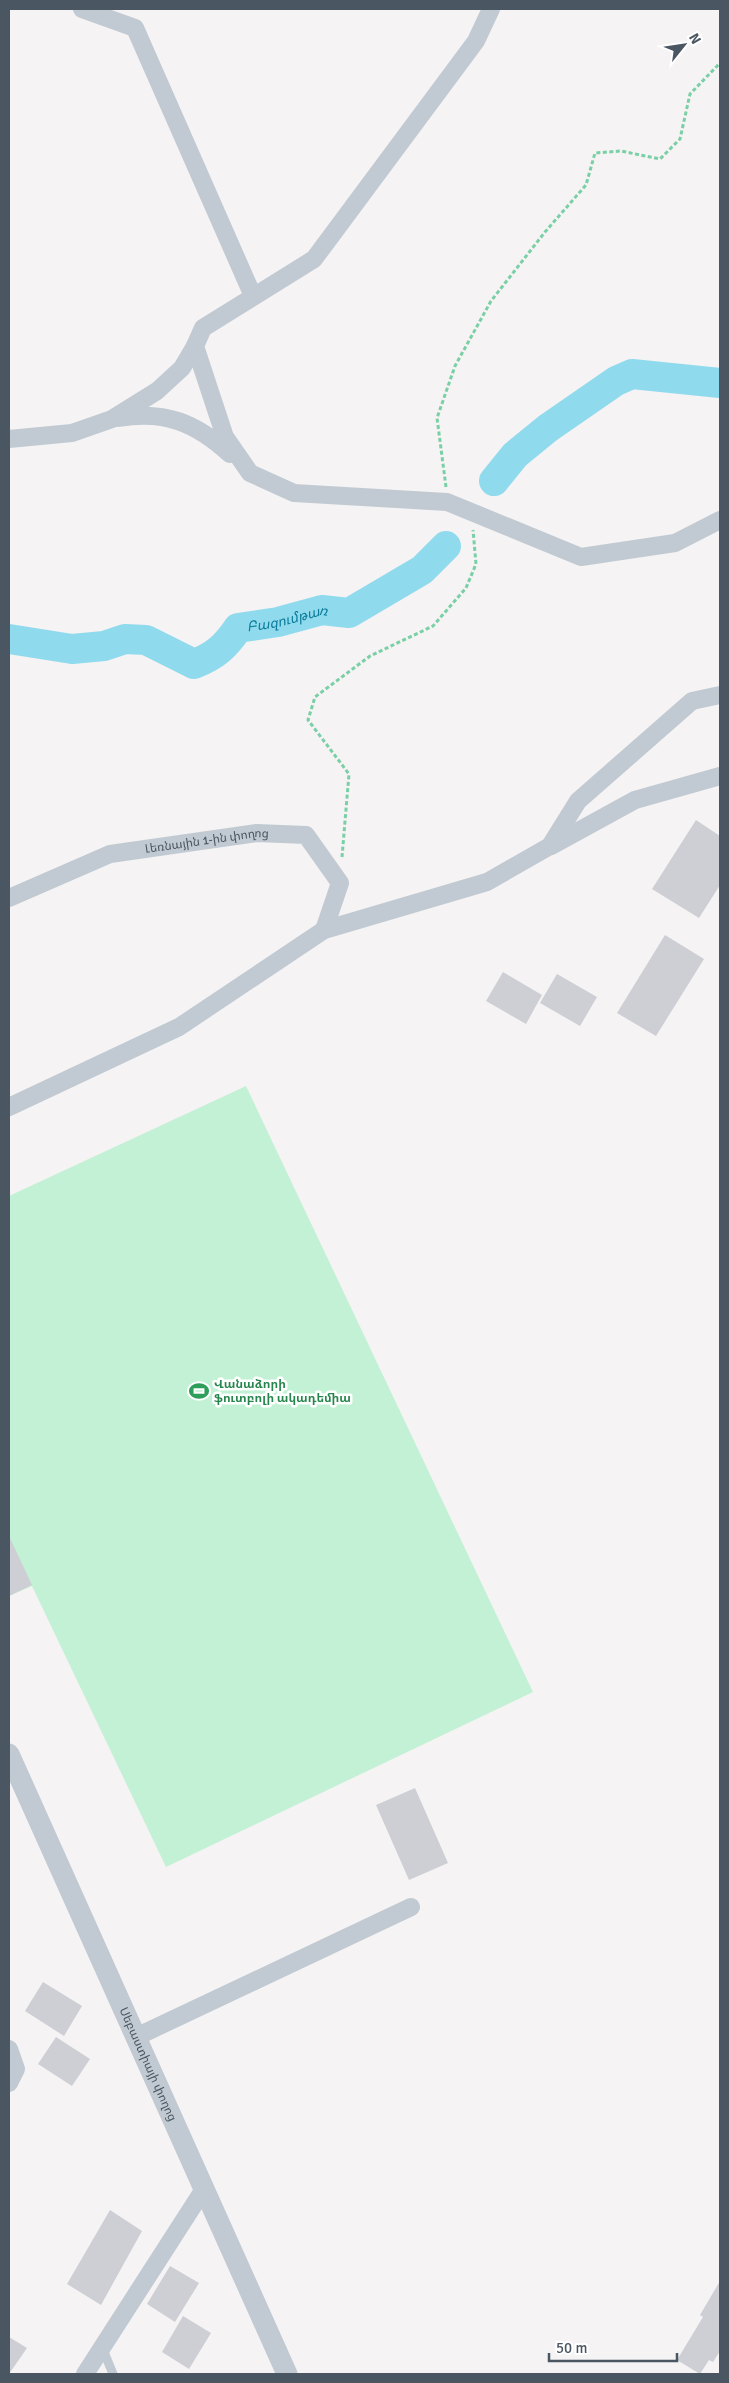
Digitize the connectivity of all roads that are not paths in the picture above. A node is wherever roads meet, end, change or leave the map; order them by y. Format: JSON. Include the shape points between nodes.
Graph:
{"nodes":[{"id":1,"x":82,"y":9,"type":"edge"},
{"id":2,"x":491,"y":9,"type":"edge"},
{"id":3,"x":253,"y":296,"type":"junction"},
{"id":4,"x":195,"y":346,"type":"junction"},
{"id":5,"x":112,"y":419,"type":"junction"},
{"id":6,"x":9,"y":439,"type":"edge"},
{"id":7,"x":250,"y":472,"type":"junction"},
{"id":8,"x":720,"y":520,"type":"edge"},
{"id":9,"x":720,"y":695,"type":"edge"},
{"id":10,"x":720,"y":776,"type":"edge"},
{"id":11,"x":550,"y":846,"type":"junction"},
{"id":12,"x":9,"y":898,"type":"edge"},
{"id":13,"x":324,"y":930,"type":"junction"},
{"id":14,"x":9,"y":1107,"type":"edge"},
{"id":15,"x":9,"y":1754,"type":"edge"},
{"id":16,"x":411,"y":1907,"type":"dead end"},
{"id":17,"x":136,"y":2037,"type":"junction"},
{"id":18,"x":9,"y":2049,"type":"edge"},
{"id":19,"x":9,"y":2083,"type":"edge"},
{"id":20,"x":204,"y":2189,"type":"junction"},
{"id":21,"x":102,"y":2346,"type":"junction"},
{"id":22,"x":84,"y":2374,"type":"edge"},
{"id":23,"x":113,"y":2374,"type":"edge"},
{"id":24,"x":287,"y":2374,"type":"edge"}],
"edges":[{"from":1,"to":3,"type":"street","via":[[134,28]]},
{"from":2,"to":3,"type":"street","via":[[476,41],[314,259]]},
{"from":3,"to":4,"type":"street","via":[[202,328]]},
{"from":4,"to":5,"type":"street","via":[[182,368],[157,391]]},
{"from":4,"to":7,"type":"street","via":[[225,437]]},
{"from":5,"to":6,"type":"street","via":[[72,433]]},
{"from":5,"to":7,"type":"street","via":[[141,414],[170,417],[217,442]]},
{"from":7,"to":8,"type":"street","via":[[294,493],[448,502],[580,557],[675,543]]},
{"from":9,"to":11,"type":"street","via":[[692,702],[578,801]]},
{"from":10,"to":11,"type":"street","via":[[636,800]]},
{"from":11,"to":13,"type":"street","via":[[487,882]]},
{"from":12,"to":13,"type":"street","name":"Լեռնային 1-ին փողոց","via":[[110,854],[257,833],[306,835],[340,883]]},
{"from":13,"to":14,"type":"street","via":[[178,1027]]},
{"from":15,"to":17,"type":"street","name":"Սեբաստիայի փողոց"},
{"from":16,"to":17,"type":"street"},
{"from":17,"to":20,"type":"street","name":"Սեբաստիայի փողոց"},
{"from":18,"to":19,"type":"street","via":[[16,2069]]},
{"from":20,"to":21,"type":"street"},
{"from":20,"to":24,"type":"street","name":"Սեբաստիայի փողոց"},
{"from":21,"to":22,"type":"street"},
{"from":21,"to":23,"type":"lane"}]}
